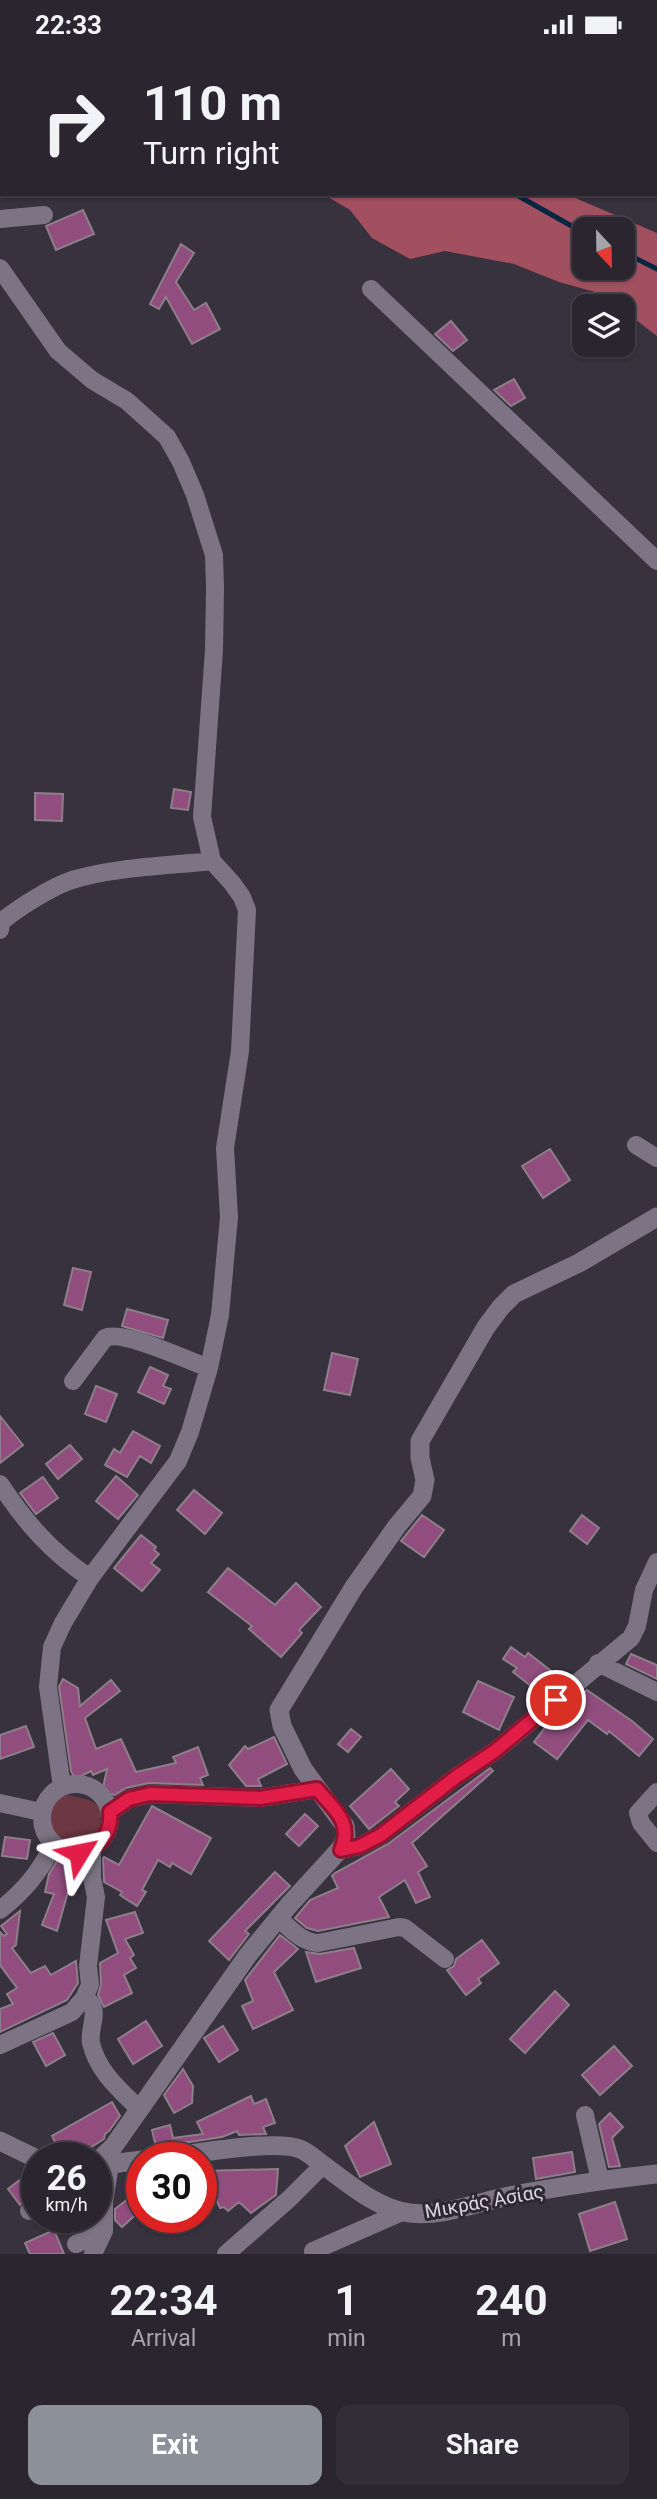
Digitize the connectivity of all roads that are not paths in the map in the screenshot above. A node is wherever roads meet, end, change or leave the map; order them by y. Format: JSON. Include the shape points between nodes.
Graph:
{"nodes":[{"id":1,"x":44,"y":215,"type":"dead end"},
{"id":2,"x":0,"y":219,"type":"edge"},
{"id":3,"x":0,"y":268,"type":"edge"},
{"id":4,"x":371,"y":289,"type":"dead end"},
{"id":5,"x":657,"y":561,"type":"edge"},
{"id":6,"x":212,"y":861,"type":"junction"},
{"id":7,"x":0,"y":930,"type":"edge"},
{"id":8,"x":636,"y":1145,"type":"dead end"},
{"id":9,"x":657,"y":1158,"type":"edge"},
{"id":10,"x":657,"y":1217,"type":"edge"},
{"id":11,"x":209,"y":1368,"type":"junction"},
{"id":12,"x":73,"y":1381,"type":"dead end"},
{"id":13,"x":0,"y":1484,"type":"edge"},
{"id":14,"x":657,"y":1562,"type":"edge"},
{"id":15,"x":90,"y":1578,"type":"junction"},
{"id":16,"x":598,"y":1663,"type":"junction"},
{"id":17,"x":657,"y":1692,"type":"edge"},
{"id":18,"x":62,"y":1787,"type":"junction"},
{"id":19,"x":317,"y":1789,"type":"junction"},
{"id":20,"x":657,"y":1793,"type":"edge"},
{"id":21,"x":0,"y":1803,"type":"edge"},
{"id":22,"x":41,"y":1812,"type":"junction"},
{"id":23,"x":110,"y":1812,"type":"junction"},
{"id":24,"x":657,"y":1843,"type":"edge"},
{"id":25,"x":53,"y":1845,"type":"junction"},
{"id":26,"x":92,"y":1849,"type":"junction"},
{"id":27,"x":341,"y":1850,"type":"junction"},
{"id":28,"x":0,"y":1910,"type":"edge"},
{"id":29,"x":278,"y":1918,"type":"junction"},
{"id":30,"x":445,"y":1959,"type":"dead end"},
{"id":31,"x":84,"y":1998,"type":"junction"},
{"id":32,"x":0,"y":2045,"type":"edge"},
{"id":33,"x":139,"y":2109,"type":"junction"},
{"id":34,"x":584,"y":2115,"type":"dead end"},
{"id":35,"x":0,"y":2141,"type":"edge"},
{"id":36,"x":112,"y":2148,"type":"edge"},
{"id":37,"x":21,"y":2151,"type":"edge"},
{"id":38,"x":217,"y":2151,"type":"edge"},
{"id":39,"x":323,"y":2165,"type":"junction"},
{"id":40,"x":657,"y":2174,"type":"edge"},
{"id":41,"x":600,"y":2180,"type":"junction"},
{"id":42,"x":402,"y":2212,"type":"junction"},
{"id":43,"x":100,"y":2233,"type":"edge"},
{"id":44,"x":103,"y":2233,"type":"edge"},
{"id":45,"x":76,"y":2245,"type":"dead end"},
{"id":46,"x":323,"y":2251,"type":"edge"},
{"id":47,"x":93,"y":2254,"type":"edge"},
{"id":48,"x":226,"y":2254,"type":"edge"}],
"edges":[{"from":1,"to":2,"type":"street"},
{"from":3,"to":6,"type":"street","via":[[58,351],[92,380],[127,401],[166,437],[181,462],[206,527],[214,555],[215,600],[202,817]]},
{"from":4,"to":5,"type":"street"},
{"from":6,"to":7,"type":"street","via":[[72,880],[15,911],[1,922]]},
{"from":6,"to":11,"type":"street","via":[[247,910],[240,1051],[225,1148],[229,1217],[220,1315]]},
{"from":8,"to":9,"type":"street"},
{"from":10,"to":19,"type":"street","via":[[579,1263],[514,1294],[486,1328],[443,1399],[420,1441],[425,1480],[422,1496],[354,1587],[279,1710],[285,1734]]},
{"from":11,"to":12,"type":"street","via":[[111,1335]]},
{"from":11,"to":15,"type":"street","via":[[178,1461]]},
{"from":13,"to":15,"type":"street","via":[[54,1551]]},
{"from":14,"to":16,"type":"street","via":[[644,1590],[634,1633]]},
{"from":15,"to":18,"type":"street","via":[[59,1629],[50,1658],[51,1716]]},
{"from":16,"to":17,"type":"street"},
{"from":16,"to":27,"type":"street","via":[[500,1747],[381,1835]]},
{"from":18,"to":22,"type":"street","via":[[49,1796]]},
{"from":18,"to":23,"type":"street","via":[[92,1788],[104,1798]]},
{"from":19,"to":23,"type":"street","via":[[260,1798],[150,1794],[129,1799]]},
{"from":19,"to":27,"type":"street","via":[[345,1826]]},
{"from":20,"to":24,"type":"street","via":[[638,1813]]},
{"from":21,"to":22,"type":"street"},
{"from":22,"to":25,"type":"street","via":[[44,1833]]},
{"from":23,"to":26,"type":"street","via":[[107,1833]]},
{"from":25,"to":26,"type":"street","via":[[70,1852]]},
{"from":25,"to":28,"type":"street","via":[[30,1883]]},
{"from":26,"to":31,"type":"street","via":[[96,1897],[90,1985]]},
{"from":27,"to":29,"type":"street"},
{"from":29,"to":30,"type":"street","via":[[309,1943],[405,1928]]},
{"from":29,"to":33,"type":"street"},
{"from":31,"to":32,"type":"street","via":[[72,2012]]},
{"from":31,"to":33,"type":"street","via":[[91,2002],[95,2014],[90,2039],[102,2070]]},
{"from":33,"to":36,"type":"street"},
{"from":34,"to":41,"type":"street"},
{"from":35,"to":37,"type":"street"},
{"from":38,"to":39,"type":"street","name":"Μικράς Ασίας","via":[[289,2146]]},
{"from":39,"to":42,"type":"street","name":"Μικράς Ασίας"},
{"from":39,"to":48,"type":"street"},
{"from":40,"to":41,"type":"street","name":"Μικράς Ασίας"},
{"from":41,"to":42,"type":"street","name":"Μικράς Ασίας","via":[[442,2211]]},
{"from":42,"to":46,"type":"street"},
{"from":43,"to":45,"type":"street"},
{"from":44,"to":47,"type":"street"}]}
